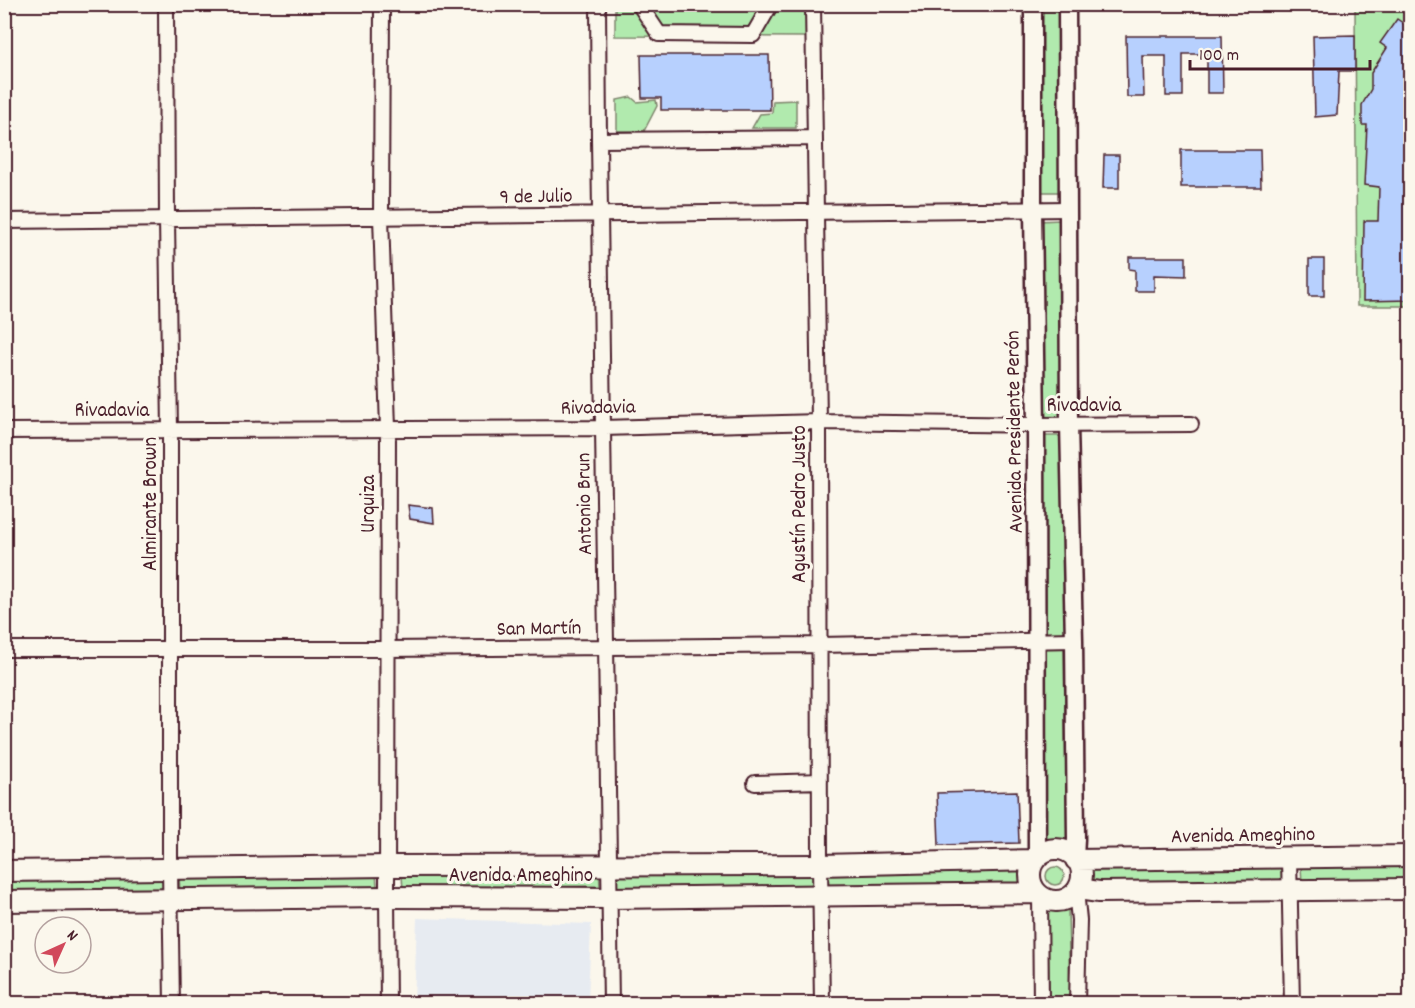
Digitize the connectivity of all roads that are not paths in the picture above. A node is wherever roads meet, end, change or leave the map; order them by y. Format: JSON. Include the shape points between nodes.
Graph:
{"nodes":[{"id":1,"x":166,"y":4,"type":"edge"},
{"id":2,"x":382,"y":4,"type":"edge"},
{"id":3,"x":598,"y":4,"type":"edge"},
{"id":4,"x":639,"y":4,"type":"edge"},
{"id":5,"x":771,"y":4,"type":"edge"},
{"id":6,"x":813,"y":4,"type":"edge"},
{"id":7,"x":1033,"y":4,"type":"edge"},
{"id":8,"x":1067,"y":4,"type":"edge"},
{"id":9,"x":814,"y":138,"type":"junction"},
{"id":10,"x":599,"y":140,"type":"junction"},
{"id":11,"x":1068,"y":209,"type":"junction"},
{"id":12,"x":1033,"y":210,"type":"junction"},
{"id":13,"x":815,"y":212,"type":"junction"},
{"id":14,"x":600,"y":215,"type":"junction"},
{"id":15,"x":381,"y":217,"type":"junction"},
{"id":16,"x":166,"y":219,"type":"junction"},
{"id":17,"x":4,"y":221,"type":"edge"},
{"id":18,"x":819,"y":423,"type":"junction"},
{"id":19,"x":1191,"y":424,"type":"dead end"},
{"id":20,"x":1036,"y":425,"type":"junction"},
{"id":21,"x":1069,"y":425,"type":"junction"},
{"id":22,"x":388,"y":428,"type":"junction"},
{"id":23,"x":603,"y":428,"type":"junction"},
{"id":24,"x":170,"y":430,"type":"junction"},
{"id":25,"x":4,"y":431,"type":"edge"},
{"id":26,"x":1074,"y":640,"type":"junction"},
{"id":27,"x":1037,"y":642,"type":"junction"},
{"id":28,"x":820,"y":645,"type":"junction"},
{"id":29,"x":606,"y":647,"type":"junction"},
{"id":30,"x":388,"y":649,"type":"junction"},
{"id":31,"x":4,"y":650,"type":"edge"},
{"id":32,"x":169,"y":650,"type":"junction"},
{"id":33,"x":820,"y":781,"type":"junction"},
{"id":34,"x":755,"y":783,"type":"dead end"},
{"id":35,"x":1410,"y":856,"type":"edge"},
{"id":36,"x":1289,"y":858,"type":"junction"},
{"id":37,"x":1036,"y":859,"type":"junction"},
{"id":38,"x":1076,"y":859,"type":"junction"},
{"id":39,"x":820,"y":865,"type":"junction"},
{"id":40,"x":388,"y":866,"type":"junction"},
{"id":41,"x":609,"y":866,"type":"junction"},
{"id":42,"x":170,"y":868,"type":"junction"},
{"id":43,"x":4,"y":871,"type":"edge"},
{"id":44,"x":1410,"y":889,"type":"edge"},
{"id":45,"x":1077,"y":890,"type":"junction"},
{"id":46,"x":1289,"y":891,"type":"junction"},
{"id":47,"x":1039,"y":894,"type":"junction"},
{"id":48,"x":821,"y":896,"type":"junction"},
{"id":49,"x":387,"y":897,"type":"junction"},
{"id":50,"x":610,"y":898,"type":"junction"},
{"id":51,"x":171,"y":900,"type":"junction"},
{"id":52,"x":4,"y":901,"type":"edge"},
{"id":53,"x":172,"y":1004,"type":"edge"},
{"id":54,"x":388,"y":1004,"type":"edge"},
{"id":55,"x":611,"y":1004,"type":"edge"},
{"id":56,"x":822,"y":1004,"type":"edge"},
{"id":57,"x":1041,"y":1004,"type":"edge"},
{"id":58,"x":1077,"y":1004,"type":"edge"},
{"id":59,"x":1292,"y":1004,"type":"edge"}],
"edges":[{"from":1,"to":16,"type":"street","name":"Almirante Brown"},
{"from":2,"to":15,"type":"street","name":"Urquiza"},
{"from":3,"to":10,"type":"street","name":"Antonio Brun"},
{"from":4,"to":5,"type":"street","via":[[660,34],[753,35]]},
{"from":6,"to":9,"type":"street","name":"Agustín Pedro Justo"},
{"from":7,"to":12,"type":"main road","name":"Avenida Presidente Perón"},
{"from":8,"to":11,"type":"main road"},
{"from":9,"to":10,"type":"street"},
{"from":9,"to":13,"type":"street","name":"Agustín Pedro Justo"},
{"from":10,"to":14,"type":"street","name":"Antonio Brun"},
{"from":11,"to":12,"type":"street","name":"9 de Julio"},
{"from":11,"to":21,"type":"main road"},
{"from":12,"to":13,"type":"street","name":"9 de Julio"},
{"from":12,"to":20,"type":"main road","name":"Avenida Presidente Perón"},
{"from":13,"to":14,"type":"street","name":"9 de Julio"},
{"from":13,"to":18,"type":"street","name":"Agustín Pedro Justo"},
{"from":14,"to":15,"type":"street","name":"9 de Julio"},
{"from":14,"to":23,"type":"street","name":"Antonio Brun"},
{"from":15,"to":16,"type":"street","name":"9 de Julio"},
{"from":15,"to":22,"type":"street","name":"Urquiza"},
{"from":16,"to":17,"type":"street","name":"9 de Julio"},
{"from":16,"to":24,"type":"street","name":"Almirante Brown"},
{"from":18,"to":20,"type":"street","name":"Rivadavia"},
{"from":18,"to":23,"type":"street","name":"Rivadavia"},
{"from":18,"to":28,"type":"street","name":"Agustín Pedro Justo"},
{"from":19,"to":21,"type":"street","name":"Rivadavia"},
{"from":20,"to":21,"type":"street","name":"Rivadavia"},
{"from":20,"to":27,"type":"main road","name":"Avenida Presidente Perón"},
{"from":21,"to":26,"type":"main road"},
{"from":22,"to":23,"type":"street","name":"Rivadavia"},
{"from":22,"to":24,"type":"street","name":"Rivadavia"},
{"from":22,"to":30,"type":"street","name":"Urquiza"},
{"from":23,"to":29,"type":"street","name":"Antonio Brun"},
{"from":24,"to":25,"type":"street","name":"Rivadavia"},
{"from":24,"to":32,"type":"street","name":"Almirante Brown"},
{"from":26,"to":27,"type":"street","name":"San Martín"},
{"from":26,"to":38,"type":"main road"},
{"from":27,"to":28,"type":"street","name":"San Martín"},
{"from":27,"to":37,"type":"main road","name":"Avenida Presidente Perón"},
{"from":28,"to":29,"type":"street","name":"San Martín"},
{"from":28,"to":33,"type":"street","name":"Agustín Pedro Justo"},
{"from":29,"to":30,"type":"street","name":"San Martín"},
{"from":29,"to":41,"type":"street","name":"Antonio Brun"},
{"from":30,"to":32,"type":"street","name":"San Martín"},
{"from":30,"to":40,"type":"street","name":"Urquiza"},
{"from":31,"to":32,"type":"street","name":"San Martín"},
{"from":32,"to":42,"type":"street","name":"Almirante Brown"},
{"from":33,"to":34,"type":"street"},
{"from":33,"to":39,"type":"street","name":"Agustín Pedro Justo"},
{"from":35,"to":36,"type":"highway","name":"Avenida Ameghino"},
{"from":36,"to":38,"type":"highway","name":"Avenida Ameghino"},
{"from":36,"to":46,"type":"street"},
{"from":37,"to":38,"type":"highway","via":[[1045,852],[1061,850]]},
{"from":37,"to":39,"type":"highway","name":"Avenida Ameghino"},
{"from":37,"to":47,"type":"highway","via":[[1030,878]]},
{"from":38,"to":45,"type":"highway","via":[[1082,874]]},
{"from":39,"to":41,"type":"highway","name":"Avenida Ameghino"},
{"from":39,"to":48,"type":"street","name":"Agustín Pedro Justo"},
{"from":40,"to":41,"type":"highway","name":"Avenida Ameghino"},
{"from":40,"to":42,"type":"highway","name":"Avenida Ameghino"},
{"from":40,"to":49,"type":"street","name":"Urquiza"},
{"from":41,"to":50,"type":"street","name":"Antonio Brun"},
{"from":42,"to":43,"type":"highway","name":"Avenida Ameghino"},
{"from":42,"to":51,"type":"street","name":"Almirante Brown"},
{"from":44,"to":46,"type":"highway"},
{"from":45,"to":46,"type":"highway"},
{"from":45,"to":47,"type":"highway","via":[[1062,901]]},
{"from":45,"to":58,"type":"street"},
{"from":46,"to":59,"type":"street"},
{"from":47,"to":48,"type":"highway","name":"Avenida Ameghino"},
{"from":47,"to":57,"type":"street"},
{"from":48,"to":50,"type":"highway","name":"Avenida Ameghino"},
{"from":48,"to":56,"type":"street","name":"Agustín Pedro Justo"},
{"from":49,"to":50,"type":"highway","name":"Avenida Ameghino"},
{"from":49,"to":51,"type":"highway","name":"Avenida Ameghino"},
{"from":49,"to":54,"type":"street","name":"Urquiza"},
{"from":50,"to":55,"type":"street","name":"Antonio Brun"},
{"from":51,"to":52,"type":"highway","name":"Avenida Ameghino"},
{"from":51,"to":53,"type":"street","name":"Almirante Brown"}]}
